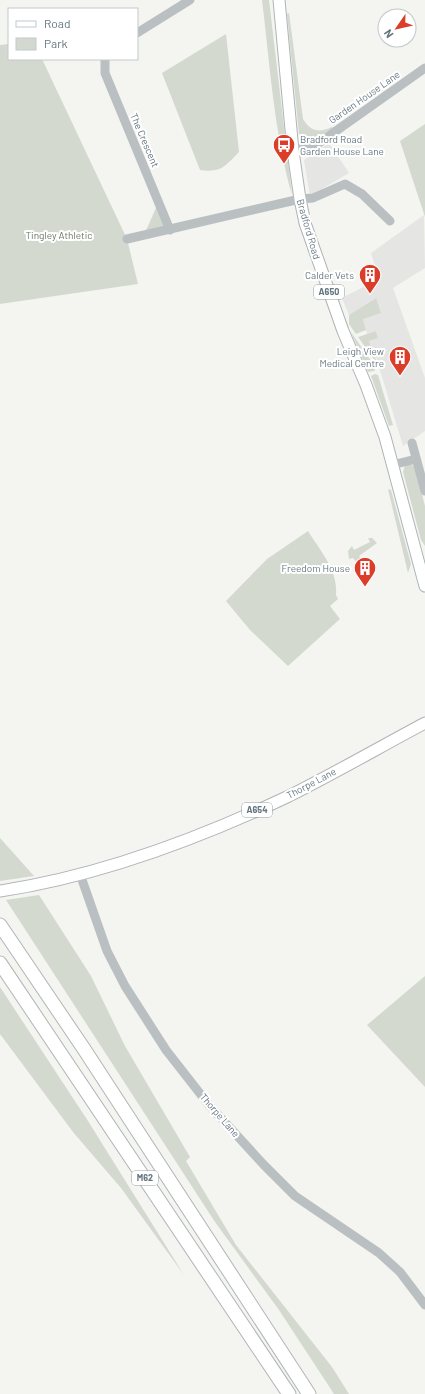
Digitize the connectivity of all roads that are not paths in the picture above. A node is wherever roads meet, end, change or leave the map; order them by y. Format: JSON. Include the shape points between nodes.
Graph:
{"nodes":[{"id":1,"x":190,"y":0,"type":"edge"},
{"id":2,"x":281,"y":0,"type":"edge"},
{"id":3,"x":138,"y":32,"type":"edge"},
{"id":4,"x":105,"y":60,"type":"edge"},
{"id":5,"x":425,"y":68,"type":"edge"},
{"id":6,"x":293,"y":151,"type":"junction"},
{"id":7,"x":300,"y":199,"type":"junction"},
{"id":8,"x":390,"y":221,"type":"dead end"},
{"id":9,"x":170,"y":230,"type":"junction"},
{"id":10,"x":127,"y":239,"type":"dead end"},
{"id":11,"x":412,"y":443,"type":"dead end"},
{"id":12,"x":416,"y":458,"type":"junction"},
{"id":13,"x":392,"y":465,"type":"junction"},
{"id":14,"x":425,"y":491,"type":"edge"},
{"id":15,"x":425,"y":586,"type":"edge"},
{"id":16,"x":425,"y":723,"type":"edge"},
{"id":17,"x":80,"y":874,"type":"junction"},
{"id":18,"x":0,"y":891,"type":"edge"},
{"id":19,"x":0,"y":925,"type":"edge"},
{"id":20,"x":0,"y":963,"type":"edge"},
{"id":21,"x":425,"y":1287,"type":"edge"},
{"id":22,"x":417,"y":1293,"type":"junction"},
{"id":23,"x":425,"y":1305,"type":"edge"},
{"id":24,"x":289,"y":1394,"type":"edge"},
{"id":25,"x":309,"y":1394,"type":"edge"}],
"edges":[{"from":1,"to":3,"type":"street"},
{"from":2,"to":6,"type":"main road","name":"Bradford Road","number":"A650"},
{"from":4,"to":9,"type":"street","name":"The Crescent","via":[[105,73]]},
{"from":5,"to":6,"type":"street","name":"Garden House Lane","via":[[318,143]]},
{"from":6,"to":7,"type":"main road","name":"Bradford Road","number":"A650"},
{"from":7,"to":8,"type":"street","via":[[313,198],[346,184],[362,194]]},
{"from":7,"to":9,"type":"street"},
{"from":7,"to":13,"type":"main road","name":"Bradford Road","number":"A650","via":[[314,252],[366,385]]},
{"from":9,"to":10,"type":"street"},
{"from":11,"to":12,"type":"street"},
{"from":12,"to":13,"type":"street"},
{"from":12,"to":14,"type":"street"},
{"from":13,"to":15,"type":"main road","name":"Bradford Road","number":"A650"},
{"from":16,"to":17,"type":"main road","name":"Thorpe Lane","number":"A654","via":[[290,795],[216,829],[145,855]]},
{"from":17,"to":18,"type":"main road","name":"Thorpe Lane","number":"A654"},
{"from":17,"to":22,"type":"street","name":"Thorpe Lane","via":[[107,951],[125,986],[166,1050],[209,1105],[295,1196],[379,1253],[400,1272]]},
{"from":19,"to":25,"type":"highway","number":"M62"},
{"from":20,"to":24,"type":"highway","number":"M62"},
{"from":21,"to":22,"type":"street"},
{"from":22,"to":23,"type":"street","name":"Thorpe Lane"}]}
